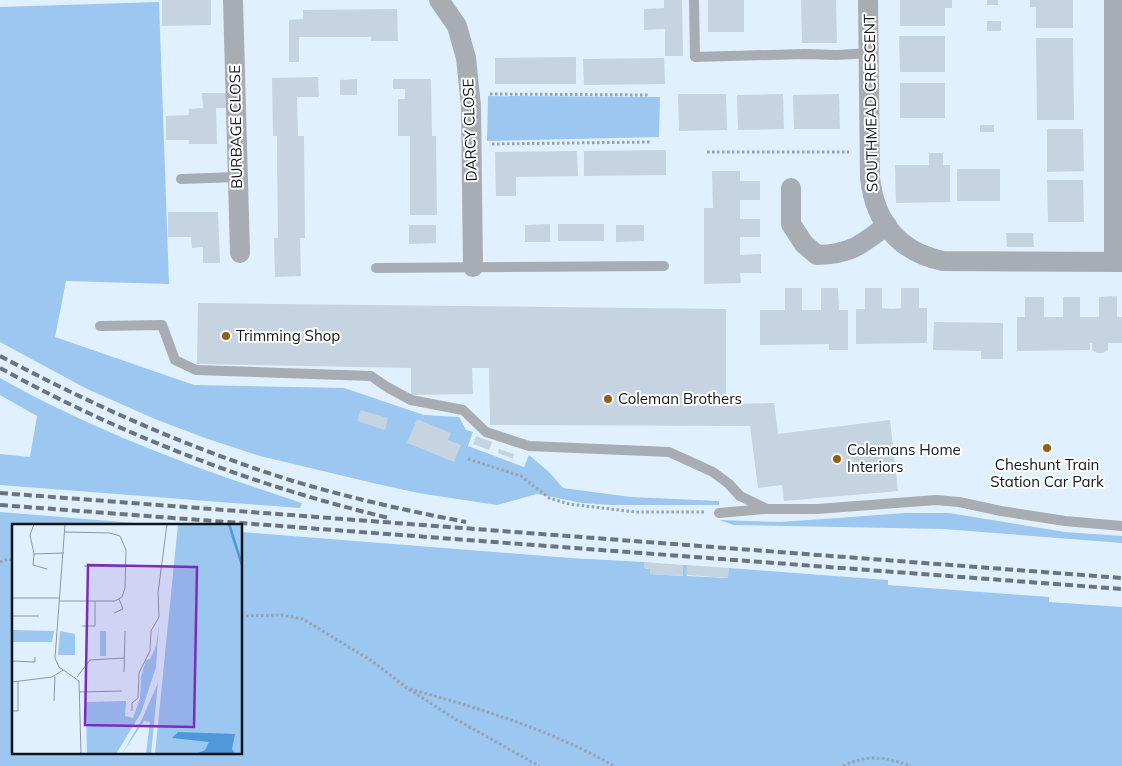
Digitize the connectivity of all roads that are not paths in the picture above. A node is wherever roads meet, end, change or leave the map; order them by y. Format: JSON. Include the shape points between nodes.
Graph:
{"nodes":[{"id":1,"x":234,"y":0,"type":"edge"},
{"id":2,"x":439,"y":0,"type":"edge"},
{"id":3,"x":694,"y":0,"type":"edge"},
{"id":4,"x":868,"y":0,"type":"edge"},
{"id":5,"x":1114,"y":0,"type":"edge"},
{"id":6,"x":870,"y":53,"type":"junction"},
{"id":7,"x":238,"y":177,"type":"junction"},
{"id":8,"x":181,"y":180,"type":"dead end"},
{"id":9,"x":791,"y":188,"type":"dead end"},
{"id":10,"x":887,"y":226,"type":"junction"},
{"id":11,"x":240,"y":253,"type":"dead end"},
{"id":12,"x":1118,"y":262,"type":"edge"},
{"id":13,"x":664,"y":266,"type":"dead end"},
{"id":14,"x":473,"y":267,"type":"junction"},
{"id":15,"x":376,"y":268,"type":"dead end"},
{"id":16,"x":100,"y":326,"type":"dead end"},
{"id":17,"x":767,"y":509,"type":"junction"},
{"id":18,"x":719,"y":513,"type":"road end"},
{"id":19,"x":1122,"y":526,"type":"edge"}],
"edges":[{"from":1,"to":7,"type":"street","name":"BURBAGE CLOSE"},
{"from":2,"to":14,"type":"street","name":"DARCY CLOSE","via":[[457,26],[466,58],[470,94]]},
{"from":3,"to":6,"type":"lane","via":[[695,57]]},
{"from":4,"to":6,"type":"street","name":"SOUTHMEAD CRESCENT"},
{"from":5,"to":12,"type":"street"},
{"from":6,"to":10,"type":"street","name":"SOUTHMEAD CRESCENT","via":[[872,193],[879,215]]},
{"from":7,"to":8,"type":"lane"},
{"from":7,"to":11,"type":"street","name":"BURBAGE CLOSE"},
{"from":9,"to":10,"type":"street","via":[[791,224],[804,244],[817,255],[856,248]]},
{"from":10,"to":12,"type":"street","name":"SOUTHMEAD CRESCENT","via":[[904,245],[927,258],[943,261]]},
{"from":13,"to":14,"type":"lane"},
{"from":14,"to":15,"type":"lane"},
{"from":16,"to":17,"type":"lane","via":[[162,325],[175,360],[196,370],[371,376],[411,400],[463,410],[486,432],[530,446],[669,452],[712,472],[740,496]]},
{"from":17,"to":18,"type":"lane"},
{"from":17,"to":19,"type":"lane","via":[[817,509],[936,500],[1065,521]]}]}
